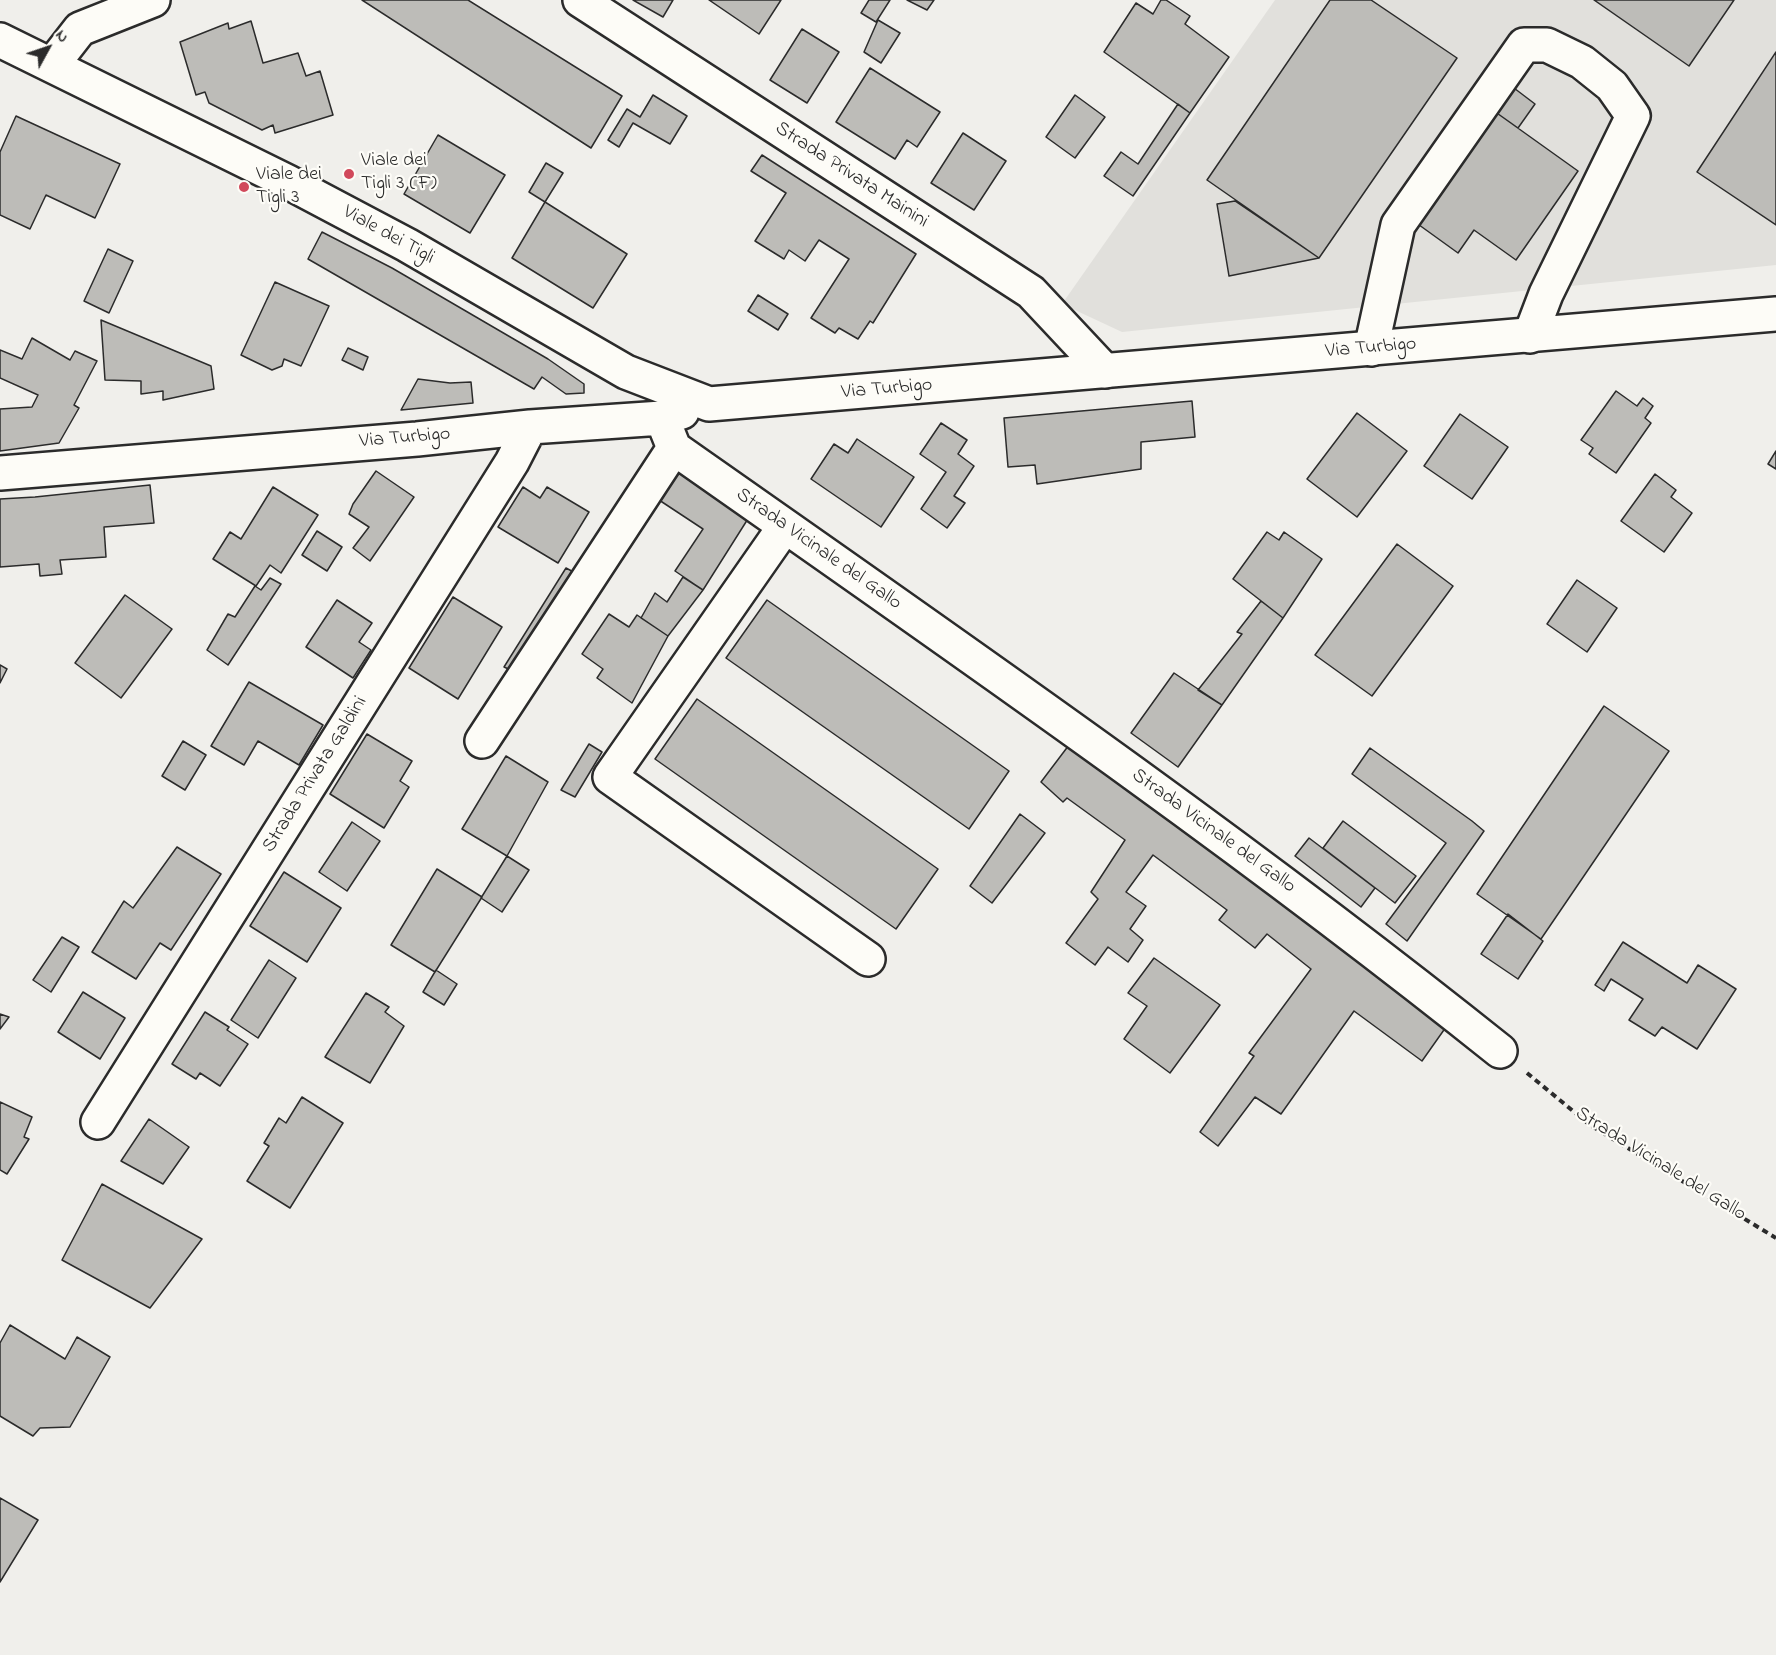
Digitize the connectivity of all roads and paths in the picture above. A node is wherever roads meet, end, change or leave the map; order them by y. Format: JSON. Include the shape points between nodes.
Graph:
{"nodes":[{"id":1,"x":153,"y":0,"type":"edge"},
{"id":2,"x":580,"y":0,"type":"edge"},
{"id":3,"x":0,"y":40,"type":"edge"},
{"id":4,"x":52,"y":65,"type":"junction"},
{"id":5,"x":1776,"y":314,"type":"edge"},
{"id":6,"x":1530,"y":336,"type":"junction"},
{"id":7,"x":1371,"y":349,"type":"junction"},
{"id":8,"x":1105,"y":371,"type":"junction"},
{"id":9,"x":709,"y":404,"type":"junction"},
{"id":10,"x":662,"y":418,"type":"junction"},
{"id":11,"x":530,"y":427,"type":"junction"},
{"id":12,"x":674,"y":448,"type":"junction"},
{"id":13,"x":0,"y":473,"type":"edge"},
{"id":14,"x":785,"y":526,"type":"junction"},
{"id":15,"x":482,"y":741,"type":"dead end"},
{"id":16,"x":868,"y":959,"type":"dead end"},
{"id":17,"x":1500,"y":1051,"type":"joint"},
{"id":18,"x":98,"y":1122,"type":"dead end"},
{"id":19,"x":1776,"y":1238,"type":"edge"}],
"edges":[{"from":1,"to":4,"type":"street","via":[[80,29]]},
{"from":2,"to":8,"type":"street","name":"Strada Privata Mainini","via":[[1031,292]]},
{"from":3,"to":4,"type":"street","name":"Viale dei Tigli"},
{"from":4,"to":9,"type":"street","name":"Viale dei Tigli","via":[[407,245],[626,372]]},
{"from":5,"to":6,"type":"street","name":"Via Turbigo"},
{"from":6,"to":7,"type":"street","name":"Via Turbigo"},
{"from":6,"to":7,"type":"street","via":[[1546,294],[1632,116],[1605,80],[1582,62],[1547,45],[1524,45],[1398,225]]},
{"from":7,"to":8,"type":"street","name":"Via Turbigo"},
{"from":8,"to":9,"type":"street","name":"Via Turbigo"},
{"from":9,"to":10,"type":"street","name":"Via Turbigo"},
{"from":10,"to":11,"type":"street","name":"Via Turbigo"},
{"from":10,"to":12,"type":"street"},
{"from":11,"to":13,"type":"street","name":"Via Turbigo"},
{"from":11,"to":18,"type":"street","name":"Strada Privata Galdini","via":[[512,462]]},
{"from":12,"to":14,"type":"street","name":"Strada Vicinale del Gallo"},
{"from":12,"to":15,"type":"street"},
{"from":14,"to":16,"type":"street","via":[[610,777]]},
{"from":14,"to":17,"type":"street","name":"Strada Vicinale del Gallo","via":[[1105,752],[1389,962]]},
{"from":17,"to":19,"type":"path","name":"Strada Vicinale del Gallo","via":[[1590,1125]]}]}
